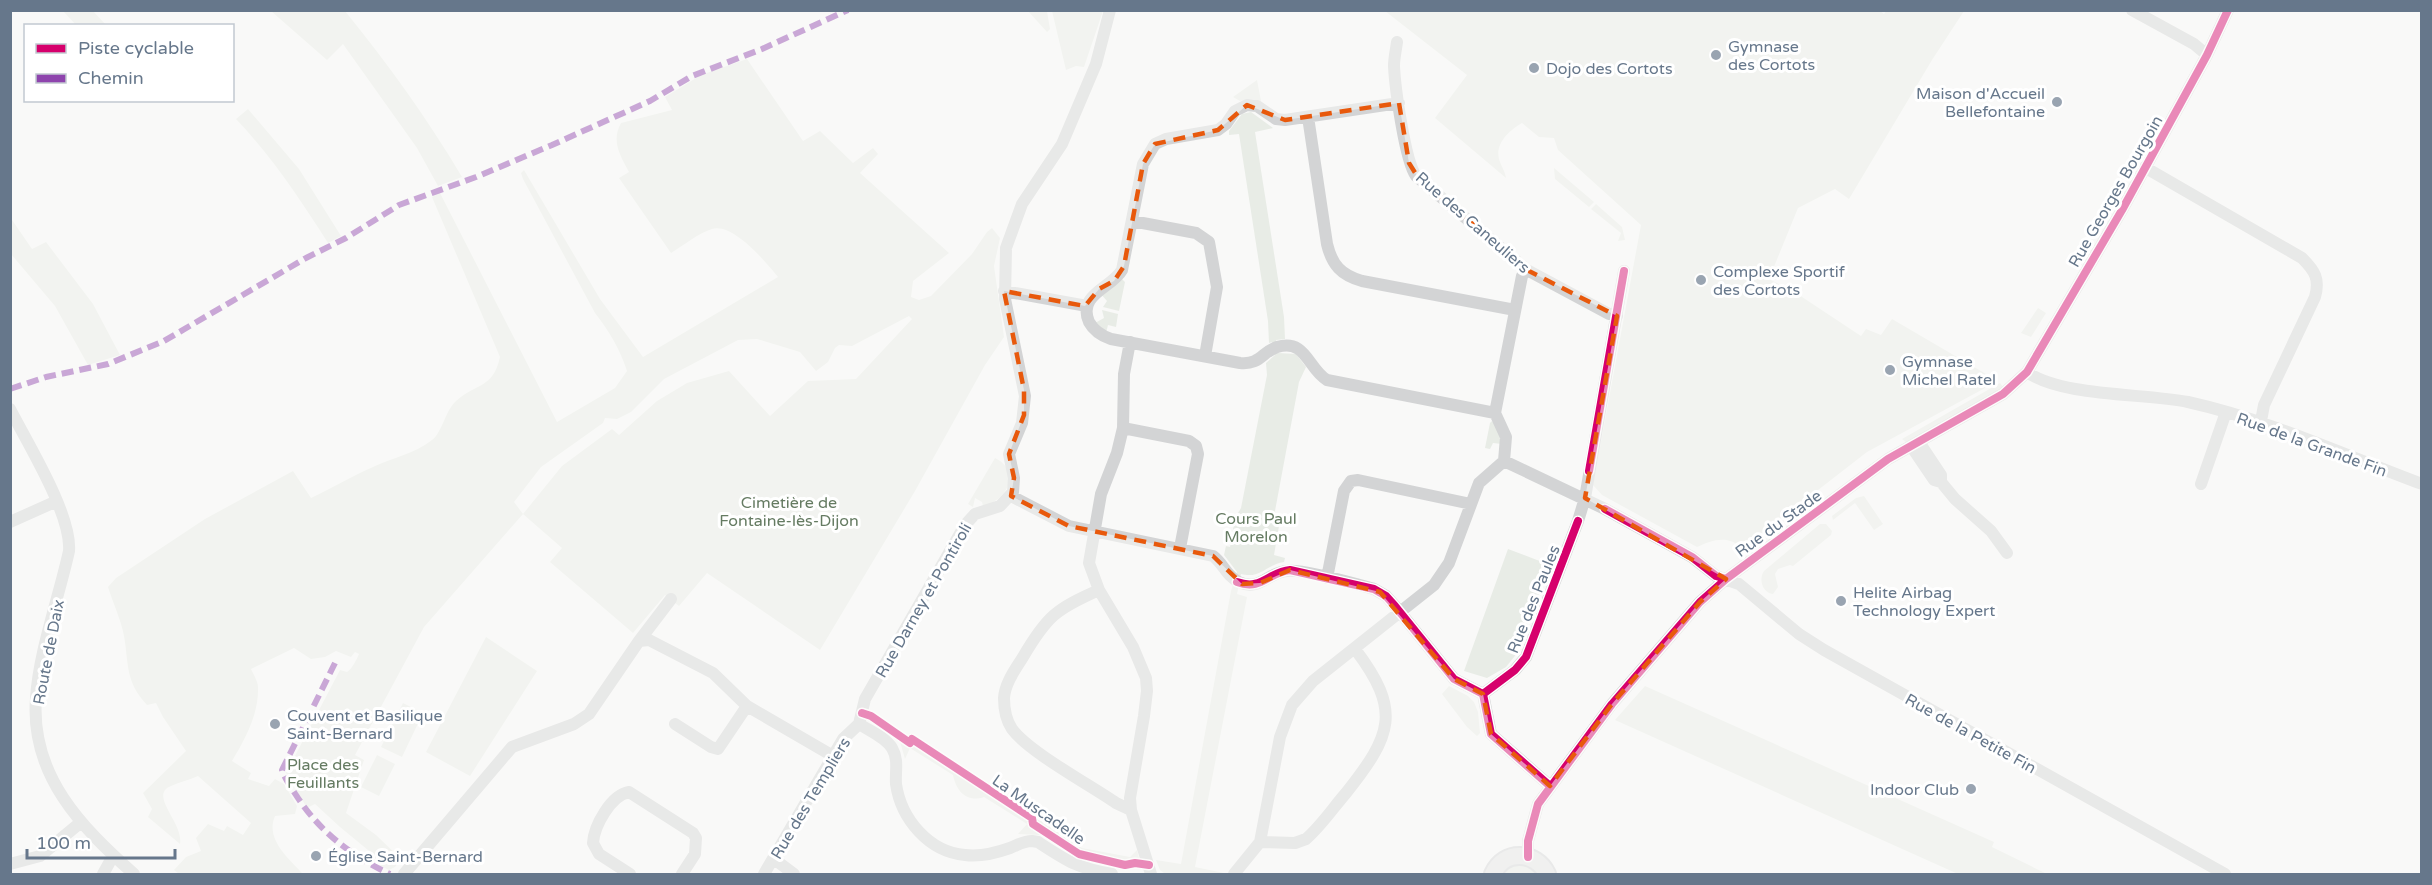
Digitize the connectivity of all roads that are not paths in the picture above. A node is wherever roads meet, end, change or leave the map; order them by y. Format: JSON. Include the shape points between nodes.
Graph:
{"nodes":[{"id":1,"x":1110,"y":10,"type":"edge"},
{"id":2,"x":2132,"y":10,"type":"edge"},
{"id":3,"x":2228,"y":10,"type":"edge"},
{"id":4,"x":1397,"y":42,"type":"dead end"},
{"id":5,"x":2207,"y":54,"type":"junction"},
{"id":6,"x":1400,"y":103,"type":"junction"},
{"id":7,"x":1308,"y":117,"type":"junction"},
{"id":8,"x":2146,"y":168,"type":"junction"},
{"id":9,"x":1132,"y":221,"type":"junction"},
{"id":10,"x":1527,"y":270,"type":"junction"},
{"id":11,"x":1624,"y":271,"type":"dead end"},
{"id":12,"x":1004,"y":291,"type":"junction"},
{"id":13,"x":1087,"y":306,"type":"junction"},
{"id":14,"x":1515,"y":310,"type":"junction"},
{"id":15,"x":1617,"y":316,"type":"junction"},
{"id":16,"x":1130,"y":342,"type":"junction"},
{"id":17,"x":1204,"y":356,"type":"junction"},
{"id":18,"x":2023,"y":376,"type":"junction"},
{"id":19,"x":10,"y":409,"type":"edge"},
{"id":20,"x":1495,"y":412,"type":"junction"},
{"id":21,"x":2226,"y":412,"type":"junction"},
{"id":22,"x":2261,"y":421,"type":"junction"},
{"id":23,"x":1124,"y":428,"type":"junction"},
{"id":24,"x":1915,"y":444,"type":"junction"},
{"id":25,"x":1504,"y":461,"type":"junction"},
{"id":26,"x":2201,"y":484,"type":"dead end"},
{"id":27,"x":2421,"y":484,"type":"edge"},
{"id":28,"x":1011,"y":496,"type":"junction"},
{"id":29,"x":1585,"y":498,"type":"junction"},
{"id":30,"x":57,"y":501,"type":"junction"},
{"id":31,"x":1471,"y":504,"type":"junction"},
{"id":32,"x":10,"y":522,"type":"edge"},
{"id":33,"x":1094,"y":532,"type":"junction"},
{"id":34,"x":1180,"y":548,"type":"junction"},
{"id":35,"x":2007,"y":553,"type":"dead end"},
{"id":36,"x":1327,"y":578,"type":"junction"},
{"id":37,"x":1726,"y":579,"type":"junction"},
{"id":38,"x":1099,"y":590,"type":"junction"},
{"id":39,"x":670,"y":599,"type":"dead end"},
{"id":40,"x":1401,"y":613,"type":"junction"},
{"id":41,"x":639,"y":641,"type":"junction"},
{"id":42,"x":1355,"y":649,"type":"junction"},
{"id":43,"x":1483,"y":694,"type":"junction"},
{"id":44,"x":747,"y":706,"type":"junction"},
{"id":45,"x":675,"y":724,"type":"dead end"},
{"id":46,"x":859,"y":724,"type":"junction"},
{"id":47,"x":833,"y":756,"type":"junction"},
{"id":48,"x":1550,"y":786,"type":"junction"},
{"id":49,"x":1131,"y":810,"type":"junction"},
{"id":50,"x":80,"y":823,"type":"junction"},
{"id":51,"x":1260,"y":842,"type":"junction"},
{"id":52,"x":113,"y":856,"type":"junction"},
{"id":53,"x":1528,"y":856,"type":"junction"},
{"id":54,"x":774,"y":859,"type":"junction"},
{"id":55,"x":10,"y":864,"type":"edge"},
{"id":56,"x":103,"y":874,"type":"edge"},
{"id":57,"x":134,"y":874,"type":"edge"},
{"id":58,"x":404,"y":874,"type":"edge"},
{"id":59,"x":630,"y":874,"type":"edge"},
{"id":60,"x":682,"y":874,"type":"edge"},
{"id":61,"x":764,"y":874,"type":"edge"},
{"id":62,"x":794,"y":874,"type":"edge"},
{"id":63,"x":1112,"y":874,"type":"edge"},
{"id":64,"x":1151,"y":874,"type":"edge"},
{"id":65,"x":1234,"y":874,"type":"edge"},
{"id":66,"x":1493,"y":874,"type":"edge"},
{"id":67,"x":1547,"y":874,"type":"edge"},
{"id":68,"x":2225,"y":874,"type":"edge"}],
"edges":[{"from":1,"to":12,"type":"street","via":[[1101,49],[1062,144],[1014,221],[1004,258]]},
{"from":2,"to":5,"type":"street"},
{"from":3,"to":5,"type":"street","name":"Rue Georges Bourgoin"},
{"from":4,"to":6,"type":"street","name":"Rue des Caneuliers","via":[[1394,65]]},
{"from":5,"to":8,"type":"street","name":"Rue Georges Bourgoin"},
{"from":6,"to":7,"type":"street"},
{"from":6,"to":10,"type":"street","name":"Rue des Caneuliers","via":[[1408,160],[1416,176]]},
{"from":7,"to":9,"type":"street","via":[[1276,119],[1257,106],[1247,105],[1218,130],[1160,141],[1150,149],[1143,164]]},
{"from":7,"to":14,"type":"street","via":[[1327,244],[1332,261],[1341,272],[1362,281]]},
{"from":8,"to":18,"type":"street","name":"Rue Georges Bourgoin"},
{"from":8,"to":22,"type":"street","via":[[2302,258],[2315,270],[2315,297],[2264,405]]},
{"from":9,"to":13,"type":"street","via":[[1121,273],[1094,294]]},
{"from":9,"to":17,"type":"street","via":[[1196,233],[1209,242],[1217,287]]},
{"from":10,"to":14,"type":"street","via":[[1522,276]]},
{"from":10,"to":15,"type":"street","name":"Rue des Caneuliers"},
{"from":11,"to":15,"type":"street","name":"Rue des Paules"},
{"from":12,"to":13,"type":"street"},
{"from":12,"to":28,"type":"street","via":[[1025,396],[1020,428],[1009,454],[1014,478]]},
{"from":13,"to":16,"type":"street","via":[[1089,322],[1098,333]]},
{"from":14,"to":20,"type":"street"},
{"from":15,"to":29,"type":"street","name":"Rue des Paules"},
{"from":16,"to":17,"type":"street"},
{"from":16,"to":23,"type":"street","via":[[1124,374]]},
{"from":17,"to":20,"type":"street","via":[[1248,364],[1275,347],[1290,346],[1304,352],[1327,380]]},
{"from":18,"to":21,"type":"street","name":"Rue de la Grande Fin"},
{"from":18,"to":24,"type":"street","name":"Rue du Stade","via":[[2003,394]]},
{"from":19,"to":30,"type":"street","name":"Route de Daix"},
{"from":20,"to":25,"type":"street","via":[[1506,437]]},
{"from":21,"to":22,"type":"street","name":"Rue de la Grande Fin"},
{"from":21,"to":26,"type":"street"},
{"from":22,"to":27,"type":"street","name":"Rue de la Grande Fin"},
{"from":23,"to":33,"type":"street","via":[[1101,494]]},
{"from":23,"to":34,"type":"street","via":[[1189,441],[1196,446],[1198,454]]},
{"from":24,"to":35,"type":"street","via":[[1955,499],[1991,531]]},
{"from":24,"to":37,"type":"street","name":"Rue du Stade","via":[[1888,459]]},
{"from":25,"to":29,"type":"street","name":"Rue de la Petite Fin"},
{"from":25,"to":31,"type":"street","via":[[1479,483]]},
{"from":28,"to":33,"type":"street","via":[[1060,523]]},
{"from":28,"to":46,"type":"street","name":"Rue Darney et Pontiroli","via":[[1000,506],[975,514],[965,525],[865,699]]},
{"from":29,"to":37,"type":"street","name":"Rue de la Petite Fin"},
{"from":29,"to":43,"type":"street","name":"Rue des Paules","via":[[1531,647],[1515,670]]},
{"from":30,"to":32,"type":"street"},
{"from":30,"to":50,"type":"street","name":"Route de Daix","via":[[68,530],[69,551],[36,691],[36,718],[45,765]]},
{"from":31,"to":36,"type":"street","via":[[1351,481],[1344,491]]},
{"from":31,"to":40,"type":"street","via":[[1444,573]]},
{"from":33,"to":34,"type":"street"},
{"from":33,"to":38,"type":"street","via":[[1089,563]]},
{"from":34,"to":36,"type":"street","via":[[1212,556],[1242,584],[1260,583],[1287,570]]},
{"from":36,"to":40,"type":"street","via":[[1374,589]]},
{"from":37,"to":48,"type":"street","name":"Rue du Stade","via":[[1700,602],[1612,704]]},
{"from":37,"to":68,"type":"street","name":"Rue de la Petite Fin","via":[[1739,584],[1824,650]]},
{"from":38,"to":49,"type":"street","via":[[1133,647],[1146,678]]},
{"from":38,"to":49,"type":"street","via":[[1068,603],[1039,628],[1008,682],[1005,713],[1011,728],[1031,747]]},
{"from":39,"to":41,"type":"street"},
{"from":40,"to":42,"type":"street"},
{"from":40,"to":43,"type":"street","via":[[1454,679]]},
{"from":41,"to":44,"type":"street","via":[[649,640],[713,673]]},
{"from":41,"to":58,"type":"street","via":[[589,714],[574,724],[512,747]]},
{"from":42,"to":51,"type":"street","via":[[1313,681],[1289,711],[1280,737]]},
{"from":42,"to":51,"type":"street","via":[[1377,679],[1383,698],[1384,730],[1376,753],[1306,839],[1295,843]]},
{"from":43,"to":48,"type":"street","via":[[1491,734]]},
{"from":44,"to":45,"type":"street","via":[[718,749]]},
{"from":44,"to":47,"type":"street"},
{"from":46,"to":47,"type":"street","name":"Rue des Templiers","via":[[847,734]]},
{"from":46,"to":63,"type":"street","via":[[888,742],[894,751],[896,783],[904,812],[916,830],[932,843],[962,855],[979,856],[1023,842],[1038,842],[1070,864]]},
{"from":47,"to":54,"type":"street","name":"Rue des Templiers"},
{"from":48,"to":53,"type":"street","name":"Rue du Stade","via":[[1538,804]]},
{"from":49,"to":64,"type":"street"},
{"from":50,"to":52,"type":"street","name":"Route de Daix"},
{"from":50,"to":55,"type":"street","via":[[40,856]]},
{"from":51,"to":65,"type":"street"},
{"from":52,"to":56,"type":"street"},
{"from":52,"to":57,"type":"street","name":"Route de Daix"},
{"from":53,"to":66,"type":"street","via":[[1506,859]]},
{"from":53,"to":67,"type":"street"},
{"from":54,"to":61,"type":"street","name":"Rue des Templiers"},
{"from":54,"to":62,"type":"street"},
{"from":59,"to":60,"type":"street","via":[[599,854],[593,843],[612,802],[629,792],[693,833],[695,854]]}]}
